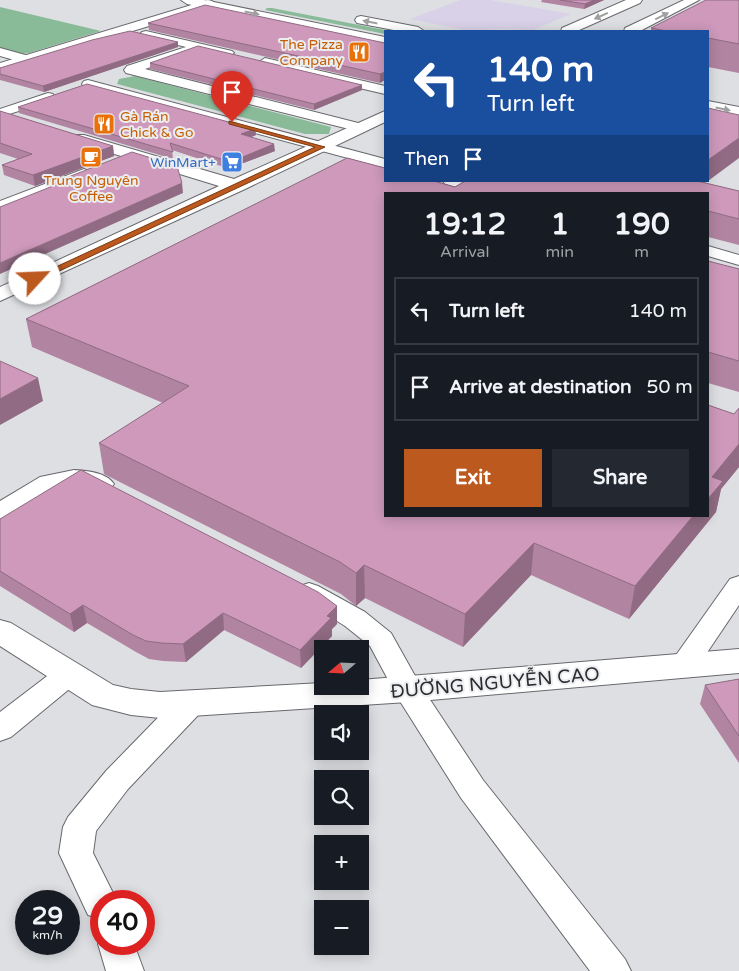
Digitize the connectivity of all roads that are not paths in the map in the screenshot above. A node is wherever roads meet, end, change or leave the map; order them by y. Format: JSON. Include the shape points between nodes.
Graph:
{"nodes":[{"id":1,"x":187,"y":0,"type":"edge"},
{"id":2,"x":636,"y":0,"type":"edge"},
{"id":3,"x":693,"y":0,"type":"edge"},
{"id":4,"x":208,"y":4,"type":"junction"},
{"id":5,"x":352,"y":18,"type":"dead end"},
{"id":6,"x":124,"y":30,"type":"junction"},
{"id":7,"x":413,"y":30,"type":"edge"},
{"id":8,"x":569,"y":30,"type":"edge"},
{"id":9,"x":632,"y":30,"type":"edge"},
{"id":10,"x":384,"y":41,"type":"edge"},
{"id":11,"x":198,"y":47,"type":"junction"},
{"id":12,"x":0,"y":52,"type":"edge"},
{"id":13,"x":25,"y":59,"type":"junction"},
{"id":14,"x":0,"y":67,"type":"edge"},
{"id":15,"x":131,"y":69,"type":"junction"},
{"id":16,"x":384,"y":90,"type":"edge"},
{"id":17,"x":62,"y":92,"type":"edge"},
{"id":18,"x":709,"y":106,"type":"edge"},
{"id":19,"x":739,"y":112,"type":"edge"},
{"id":20,"x":0,"y":114,"type":"edge"},
{"id":21,"x":384,"y":116,"type":"edge"},
{"id":22,"x":28,"y":123,"type":"edge"},
{"id":23,"x":361,"y":128,"type":"junction"},
{"id":24,"x":66,"y":135,"type":"edge"},
{"id":25,"x":321,"y":147,"type":"junction"},
{"id":26,"x":132,"y":155,"type":"junction"},
{"id":27,"x":114,"y":162,"type":"edge"},
{"id":28,"x":384,"y":164,"type":"edge"},
{"id":29,"x":96,"y":169,"type":"edge"},
{"id":30,"x":454,"y":182,"type":"edge"},
{"id":31,"x":237,"y":186,"type":"junction"},
{"id":32,"x":0,"y":189,"type":"edge"},
{"id":33,"x":489,"y":192,"type":"edge"},
{"id":34,"x":24,"y":197,"type":"junction"},
{"id":35,"x":0,"y":206,"type":"edge"},
{"id":36,"x":709,"y":251,"type":"edge"},
{"id":37,"x":739,"y":260,"type":"edge"},
{"id":38,"x":0,"y":295,"type":"edge"},
{"id":39,"x":122,"y":495,"type":"edge"},
{"id":40,"x":0,"y":512,"type":"edge"},
{"id":41,"x":286,"y":580,"type":"edge"},
{"id":42,"x":739,"y":585,"type":"edge"},
{"id":43,"x":0,"y":631,"type":"edge"},
{"id":44,"x":739,"y":661,"type":"edge"},
{"id":45,"x":684,"y":665,"type":"junction"},
{"id":46,"x":69,"y":674,"type":"junction"},
{"id":47,"x":408,"y":690,"type":"junction"},
{"id":48,"x":191,"y":703,"type":"junction"},
{"id":49,"x":0,"y":729,"type":"edge"},
{"id":50,"x":94,"y":890,"type":"edge"},
{"id":51,"x":120,"y":955,"type":"edge"},
{"id":52,"x":125,"y":971,"type":"edge"},
{"id":53,"x":612,"y":971,"type":"edge"}],
"edges":[{"from":1,"to":4,"type":"main road"},
{"from":2,"to":8,"type":"main road","one_way":true},
{"from":9,"to":3,"type":"main road","one_way":true},
{"from":4,"to":6,"type":"main road"},
{"from":4,"to":10,"type":"main road","one_way":true},
{"from":7,"to":5,"type":"main road","one_way":true},
{"from":6,"to":11,"type":"street"},
{"from":6,"to":13,"type":"main road"},
{"from":11,"to":15,"type":"street"},
{"from":11,"to":16,"type":"street"},
{"from":12,"to":13,"type":"street"},
{"from":13,"to":14,"type":"main road"},
{"from":15,"to":23,"type":"street"},
{"from":15,"to":25,"type":"street","via":[[84,85]]},
{"from":17,"to":20,"type":"street"},
{"from":18,"to":19,"type":"main road","one_way":true},
{"from":20,"to":22,"type":"main road"},
{"from":21,"to":23,"type":"main road"},
{"from":23,"to":25,"type":"main road"},
{"from":24,"to":26,"type":"main road"},
{"from":25,"to":28,"type":"street"},
{"from":25,"to":31,"type":"main road"},
{"from":26,"to":27,"type":"street"},
{"from":26,"to":31,"type":"main road"},
{"from":29,"to":34,"type":"street"},
{"from":30,"to":33,"type":"street"},
{"from":31,"to":38,"type":"main road"},
{"from":32,"to":34,"type":"street"},
{"from":34,"to":35,"type":"street"},
{"from":36,"to":37,"type":"street"},
{"from":39,"to":40,"type":"street","via":[[88,478],[72,475],[46,484]]},
{"from":41,"to":47,"type":"street","via":[[330,602],[380,640]]},
{"from":42,"to":45,"type":"street"},
{"from":43,"to":46,"type":"main road","name":"ĐƯỜNG NGUYỄN CAO"},
{"from":44,"to":45,"type":"main road","name":"ĐƯỜNG NGUYỄN CAO"},
{"from":45,"to":47,"type":"main road","name":"ĐƯỜNG NGUYỄN CAO"},
{"from":46,"to":48,"type":"main road","name":"ĐƯỜNG NGUYỄN CAO","via":[[104,696],[160,705]]},
{"from":46,"to":49,"type":"street"},
{"from":47,"to":48,"type":"main road","name":"ĐƯỜNG NGUYỄN CAO"},
{"from":47,"to":53,"type":"street","via":[[472,788]]},
{"from":48,"to":50,"type":"street","via":[[116,780],[80,828],[76,853]]},
{"from":51,"to":52,"type":"street"}]}
